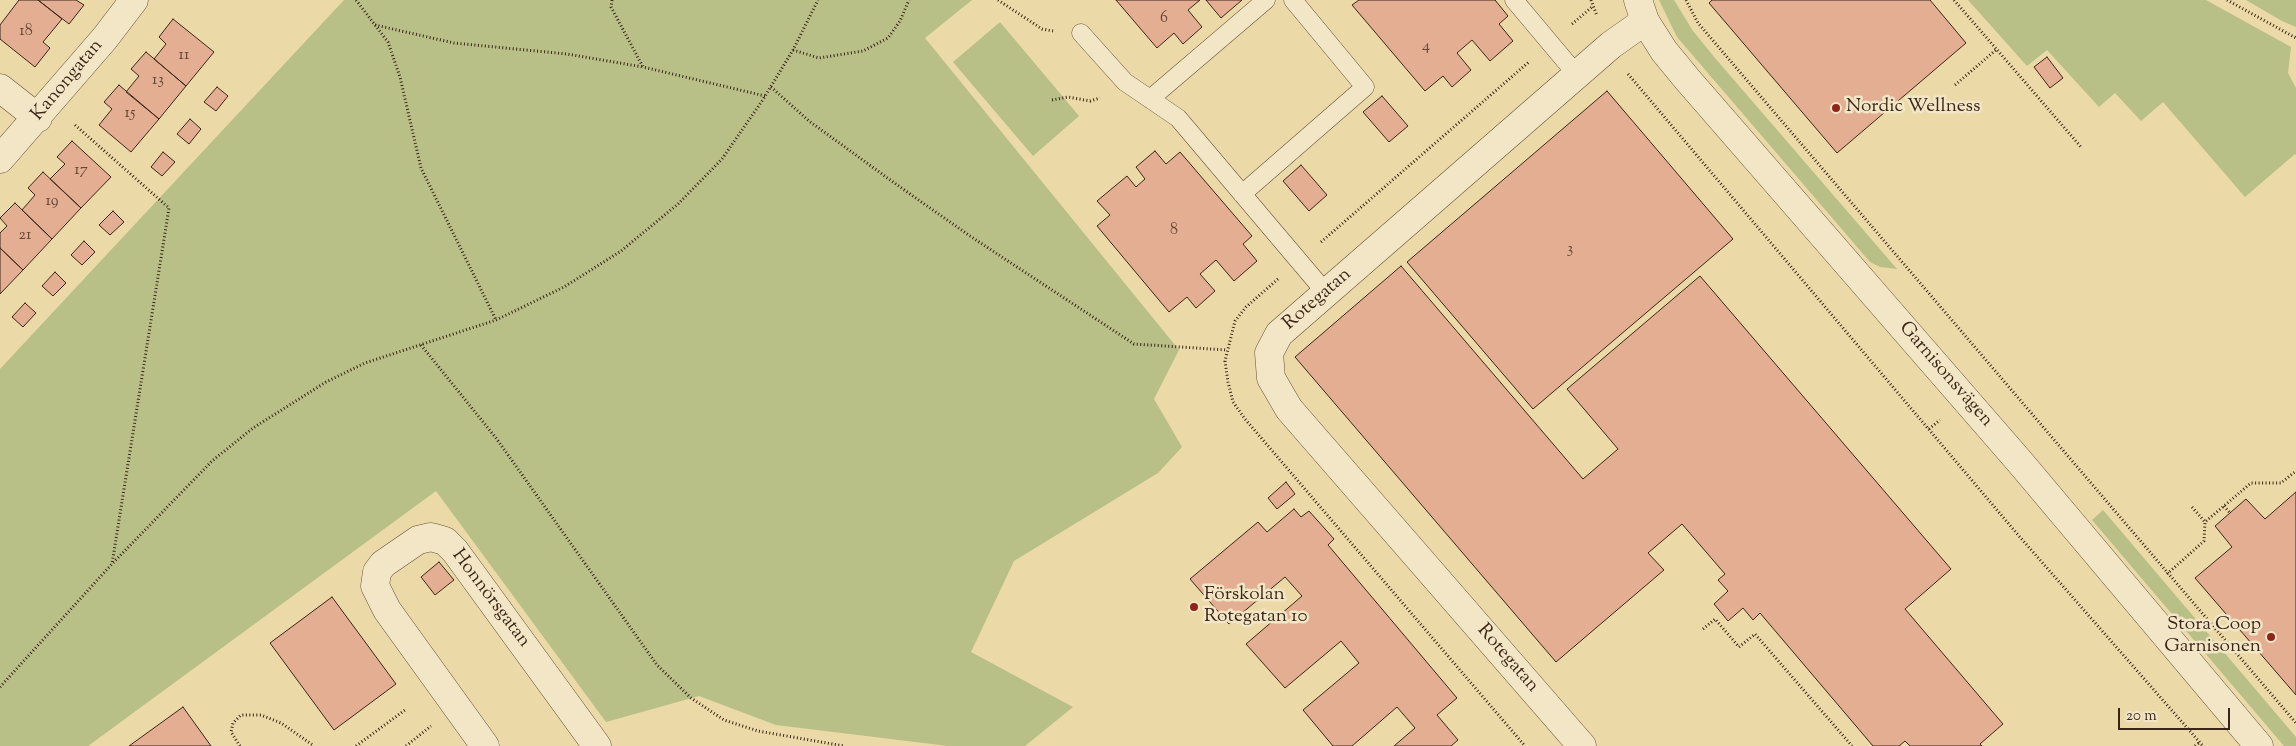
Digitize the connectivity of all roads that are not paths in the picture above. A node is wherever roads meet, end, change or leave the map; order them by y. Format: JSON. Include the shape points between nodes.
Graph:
{"nodes":[{"id":1,"x":134,"y":0,"type":"edge"},
{"id":2,"x":1266,"y":0,"type":"edge"},
{"id":3,"x":1292,"y":0,"type":"edge"},
{"id":4,"x":1514,"y":0,"type":"edge"},
{"id":5,"x":1642,"y":10,"type":"edge"},
{"id":6,"x":1081,"y":32,"type":"road end"},
{"id":7,"x":1577,"y":75,"type":"junction"},
{"id":8,"x":0,"y":88,"type":"edge"},
{"id":9,"x":1150,"y":99,"type":"junction"},
{"id":10,"x":44,"y":110,"type":"junction"},
{"id":11,"x":0,"y":159,"type":"edge"},
{"id":12,"x":1242,"y":194,"type":"junction"},
{"id":13,"x":1326,"y":293,"type":"junction"},
{"id":14,"x":485,"y":746,"type":"edge"},
{"id":15,"x":597,"y":746,"type":"edge"},
{"id":16,"x":1582,"y":746,"type":"edge"},
{"id":17,"x":2259,"y":746,"type":"edge"}],
"edges":[{"from":1,"to":10,"type":"street","name":"Kanongatan"},
{"from":2,"to":9,"type":"lane"},
{"from":3,"to":12,"type":"lane","via":[[1366,87]]},
{"from":4,"to":7,"type":"lane"},
{"from":5,"to":7,"type":"street","name":"Rotegatan","via":[[1611,45]]},
{"from":5,"to":17,"type":"street","name":"Garnisonsvägen","via":[[1664,51],[1687,79],[2019,461]]},
{"from":6,"to":9,"type":"lane","via":[[1125,82]]},
{"from":7,"to":13,"type":"street","name":"Rotegatan"},
{"from":8,"to":10,"type":"street"},
{"from":9,"to":12,"type":"lane","via":[[1178,118]]},
{"from":10,"to":11,"type":"street","name":"Kanongatan"},
{"from":12,"to":13,"type":"lane"},
{"from":13,"to":16,"type":"street","name":"Rotegatan","via":[[1279,334],[1269,353],[1271,378],[1289,410]]},
{"from":14,"to":15,"type":"street","name":"Honnörsgatan","via":[[387,610],[375,586],[383,564],[418,540],[432,537],[445,541],[455,551]]}]}
